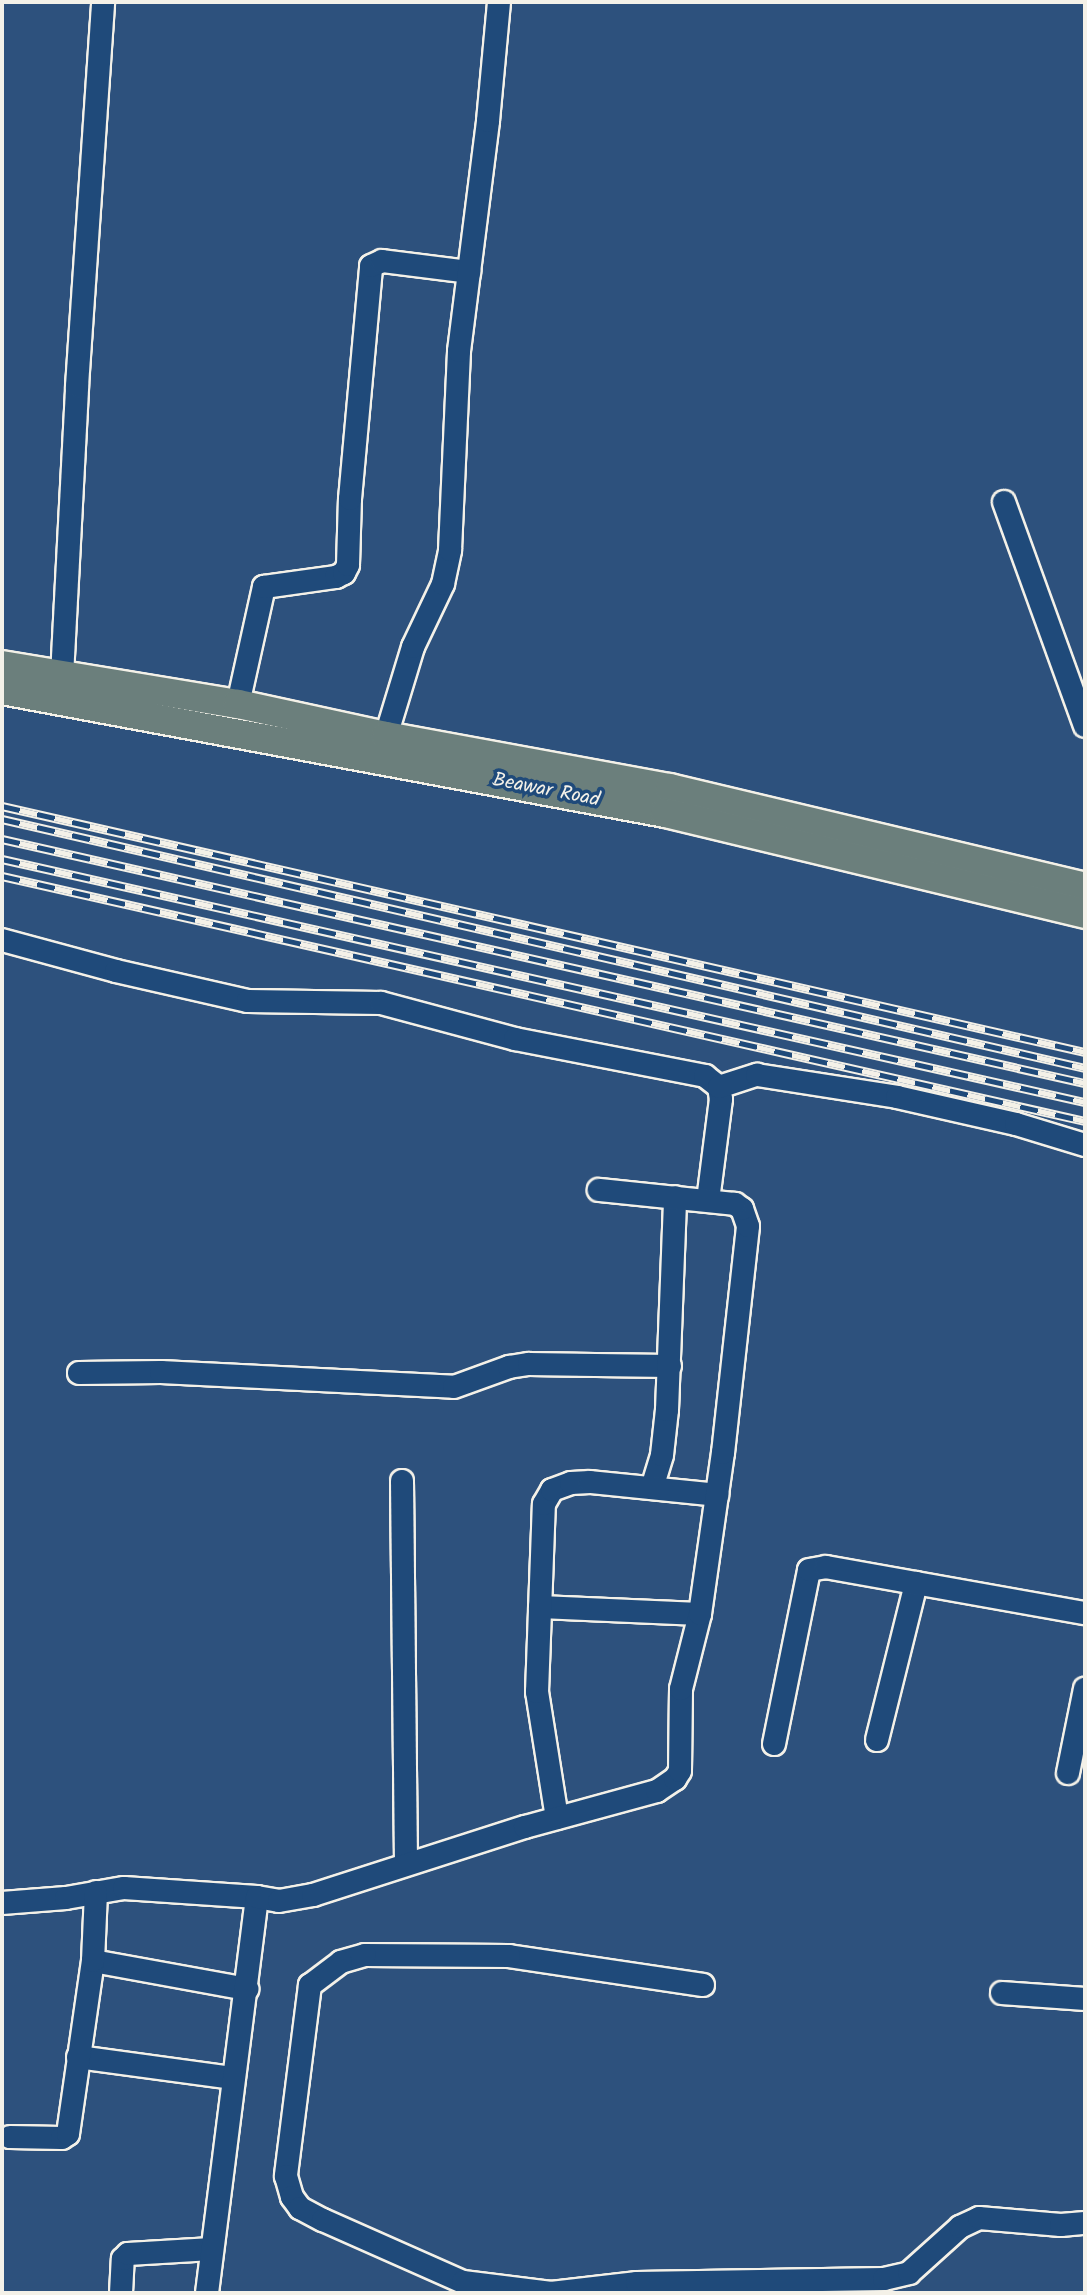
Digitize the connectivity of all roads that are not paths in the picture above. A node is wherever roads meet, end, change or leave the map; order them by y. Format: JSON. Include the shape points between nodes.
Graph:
{"nodes":[{"id":1,"x":103,"y":2,"type":"edge"},
{"id":2,"x":499,"y":2,"type":"edge"},
{"id":3,"x":469,"y":272,"type":"junction"},
{"id":4,"x":1004,"y":502,"type":"dead end"},
{"id":5,"x":2,"y":665,"type":"edge"},
{"id":6,"x":62,"y":676,"type":"junction"},
{"id":7,"x":2,"y":690,"type":"edge"},
{"id":8,"x":238,"y":704,"type":"junction"},
{"id":9,"x":1085,"y":726,"type":"edge"},
{"id":10,"x":386,"y":736,"type":"junction"},
{"id":11,"x":1085,"y":887,"type":"edge"},
{"id":12,"x":1085,"y":914,"type":"edge"},
{"id":13,"x":2,"y":940,"type":"edge"},
{"id":14,"x":719,"y":1087,"type":"junction"},
{"id":15,"x":1085,"y":1145,"type":"edge"},
{"id":16,"x":599,"y":1190,"type":"dead end"},
{"id":17,"x":675,"y":1197,"type":"junction"},
{"id":18,"x":708,"y":1200,"type":"junction"},
{"id":19,"x":670,"y":1366,"type":"junction"},
{"id":20,"x":79,"y":1373,"type":"dead end"},
{"id":21,"x":402,"y":1481,"type":"dead end"},
{"id":22,"x":652,"y":1488,"type":"junction"},
{"id":23,"x":717,"y":1495,"type":"junction"},
{"id":24,"x":916,"y":1583,"type":"junction"},
{"id":25,"x":540,"y":1607,"type":"junction"},
{"id":26,"x":1085,"y":1613,"type":"edge"},
{"id":27,"x":700,"y":1614,"type":"junction"},
{"id":28,"x":1085,"y":1689,"type":"edge"},
{"id":29,"x":877,"y":1740,"type":"dead end"},
{"id":30,"x":774,"y":1744,"type":"dead end"},
{"id":31,"x":1068,"y":1773,"type":"dead end"},
{"id":32,"x":557,"y":1818,"type":"junction"},
{"id":33,"x":406,"y":1864,"type":"junction"},
{"id":34,"x":96,"y":1892,"type":"junction"},
{"id":35,"x":257,"y":1897,"type":"junction"},
{"id":36,"x":2,"y":1903,"type":"edge"},
{"id":37,"x":93,"y":1961,"type":"junction"},
{"id":38,"x":703,"y":1985,"type":"dead end"},
{"id":39,"x":247,"y":1989,"type":"junction"},
{"id":40,"x":1002,"y":1993,"type":"dead end"},
{"id":41,"x":1085,"y":1999,"type":"edge"},
{"id":42,"x":78,"y":2057,"type":"junction"},
{"id":43,"x":234,"y":2078,"type":"junction"},
{"id":44,"x":10,"y":2137,"type":"dead end"},
{"id":45,"x":1085,"y":2223,"type":"edge"},
{"id":46,"x":212,"y":2249,"type":"junction"},
{"id":47,"x":121,"y":2293,"type":"edge"},
{"id":48,"x":207,"y":2293,"type":"edge"}],
"edges":[{"from":1,"to":6,"type":"street"},
{"from":2,"to":3,"type":"street"},
{"from":3,"to":8,"type":"street","via":[[382,261],[371,266],[348,565],[336,577],[264,587]]},
{"from":3,"to":10,"type":"street","via":[[459,351],[450,550],[443,584],[413,647]]},
{"from":4,"to":9,"type":"street"},
{"from":5,"to":6,"type":"main road","name":"Beawar Road"},
{"from":6,"to":8,"type":"main road","name":"Beawar Road"},
{"from":7,"to":12,"type":"main road","name":"Beawar Road","via":[[665,813]]},
{"from":8,"to":10,"type":"main road","name":"Beawar Road"},
{"from":10,"to":11,"type":"main road","name":"Beawar Road","via":[[670,788]]},
{"from":13,"to":14,"type":"street","via":[[248,1001],[381,1003],[515,1039],[705,1076]]},
{"from":14,"to":15,"type":"street","via":[[757,1075],[897,1097]]},
{"from":14,"to":18,"type":"street"},
{"from":16,"to":17,"type":"street"},
{"from":17,"to":18,"type":"street"},
{"from":17,"to":19,"type":"street"},
{"from":18,"to":23,"type":"street","via":[[735,1204],[748,1226]]},
{"from":19,"to":20,"type":"street","via":[[529,1364],[454,1387],[161,1372]]},
{"from":19,"to":22,"type":"street","via":[[662,1455]]},
{"from":21,"to":33,"type":"street"},
{"from":22,"to":23,"type":"street"},
{"from":22,"to":25,"type":"street","via":[[590,1482],[552,1490],[544,1504]]},
{"from":23,"to":27,"type":"street"},
{"from":24,"to":26,"type":"street"},
{"from":24,"to":29,"type":"street"},
{"from":24,"to":30,"type":"street","via":[[826,1567],[809,1570]]},
{"from":25,"to":27,"type":"street"},
{"from":25,"to":32,"type":"street","via":[[537,1692]]},
{"from":27,"to":32,"type":"street","via":[[682,1678],[680,1771],[675,1779],[657,1791]]},
{"from":28,"to":31,"type":"street"},
{"from":32,"to":33,"type":"street"},
{"from":33,"to":35,"type":"street","via":[[313,1895],[279,1901]]},
{"from":34,"to":35,"type":"street","via":[[138,1888]]},
{"from":34,"to":36,"type":"street"},
{"from":34,"to":37,"type":"street"},
{"from":35,"to":39,"type":"street"},
{"from":37,"to":39,"type":"street"},
{"from":37,"to":42,"type":"street"},
{"from":38,"to":45,"type":"street","via":[[509,1956],[365,1955],[341,1962],[310,1985],[286,2176],[292,2197],[300,2208],[323,2220],[463,2282],[551,2293],[637,2283],[884,2279],[909,2273],[960,2227],[979,2218]]},
{"from":39,"to":43,"type":"street"},
{"from":40,"to":41,"type":"street"},
{"from":42,"to":43,"type":"street"},
{"from":42,"to":44,"type":"street","via":[[68,2134]]},
{"from":43,"to":46,"type":"street"},
{"from":46,"to":47,"type":"street","via":[[128,2254],[123,2259]]},
{"from":46,"to":48,"type":"street"}]}
